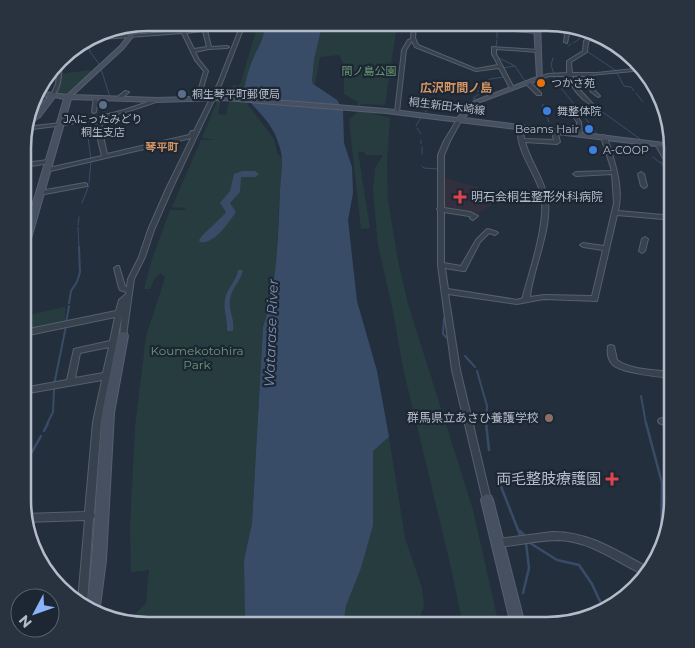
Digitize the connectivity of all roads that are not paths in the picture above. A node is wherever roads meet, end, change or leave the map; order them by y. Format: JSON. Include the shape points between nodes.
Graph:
{"nodes":[{"id":1,"x":153,"y":31,"type":"edge"},
{"id":2,"x":179,"y":31,"type":"edge"},
{"id":3,"x":190,"y":31,"type":"edge"},
{"id":4,"x":205,"y":31,"type":"edge"},
{"id":5,"x":240,"y":31,"type":"edge"},
{"id":6,"x":134,"y":32,"type":"edge"},
{"id":7,"x":184,"y":32,"type":"junction"},
{"id":8,"x":414,"y":32,"type":"edge"},
{"id":9,"x":537,"y":32,"type":"edge"},
{"id":10,"x":567,"y":33,"type":"edge"},
{"id":11,"x":589,"y":39,"type":"edge"},
{"id":12,"x":413,"y":40,"type":"junction"},
{"id":13,"x":566,"y":42,"type":"dead end"},
{"id":14,"x":227,"y":47,"type":"dead end"},
{"id":15,"x":209,"y":48,"type":"junction"},
{"id":16,"x":193,"y":51,"type":"junction"},
{"id":17,"x":538,"y":51,"type":"junction"},
{"id":18,"x":500,"y":66,"type":"junction"},
{"id":19,"x":634,"y":70,"type":"edge"},
{"id":20,"x":59,"y":73,"type":"edge"},
{"id":21,"x":587,"y":74,"type":"junction"},
{"id":22,"x":568,"y":75,"type":"junction"},
{"id":23,"x":540,"y":78,"type":"junction"},
{"id":24,"x":528,"y":83,"type":"junction"},
{"id":25,"x":512,"y":88,"type":"junction"},
{"id":26,"x":127,"y":92,"type":"dead end"},
{"id":27,"x":45,"y":94,"type":"edge"},
{"id":28,"x":539,"y":94,"type":"dead end"},
{"id":29,"x":52,"y":95,"type":"junction"},
{"id":30,"x":598,"y":96,"type":"dead end"},
{"id":31,"x":68,"y":97,"type":"junction"},
{"id":32,"x":96,"y":98,"type":"junction"},
{"id":33,"x":216,"y":98,"type":"junction"},
{"id":34,"x":118,"y":99,"type":"junction"},
{"id":35,"x":193,"y":99,"type":"junction"},
{"id":36,"x":157,"y":100,"type":"junction"},
{"id":37,"x":591,"y":104,"type":"dead end"},
{"id":38,"x":569,"y":109,"type":"dead end"},
{"id":39,"x":398,"y":112,"type":"junction"},
{"id":40,"x":96,"y":114,"type":"junction"},
{"id":41,"x":35,"y":118,"type":"edge"},
{"id":42,"x":460,"y":119,"type":"junction"},
{"id":43,"x":59,"y":124,"type":"junction"},
{"id":44,"x":34,"y":126,"type":"edge"},
{"id":45,"x":520,"y":126,"type":"junction"},
{"id":46,"x":198,"y":127,"type":"junction"},
{"id":47,"x":554,"y":131,"type":"junction"},
{"id":48,"x":580,"y":134,"type":"junction"},
{"id":49,"x":604,"y":137,"type":"junction"},
{"id":50,"x":522,"y":140,"type":"junction"},
{"id":51,"x":658,"y":144,"type":"junction"},
{"id":52,"x":663,"y":145,"type":"edge"},
{"id":53,"x":663,"y":153,"type":"edge"},
{"id":54,"x":105,"y":157,"type":"junction"},
{"id":55,"x":31,"y":165,"type":"edge"},
{"id":56,"x":47,"y":166,"type":"junction"},
{"id":57,"x":615,"y":172,"type":"junction"},
{"id":58,"x":576,"y":174,"type":"dead end"},
{"id":59,"x":641,"y":174,"type":"dead end"},
{"id":60,"x":85,"y":184,"type":"dead end"},
{"id":61,"x":644,"y":186,"type":"dead end"},
{"id":62,"x":40,"y":193,"type":"junction"},
{"id":63,"x":440,"y":210,"type":"junction"},
{"id":64,"x":616,"y":212,"type":"junction"},
{"id":65,"x":663,"y":216,"type":"edge"},
{"id":66,"x":473,"y":218,"type":"dead end"},
{"id":67,"x":31,"y":221,"type":"edge"},
{"id":68,"x":495,"y":233,"type":"dead end"},
{"id":69,"x":645,"y":239,"type":"dead end"},
{"id":70,"x":583,"y":245,"type":"dead end"},
{"id":71,"x":608,"y":248,"type":"junction"},
{"id":72,"x":642,"y":251,"type":"dead end"},
{"id":73,"x":440,"y":265,"type":"junction"},
{"id":74,"x":117,"y":268,"type":"dead end"},
{"id":75,"x":444,"y":290,"type":"junction"},
{"id":76,"x":128,"y":293,"type":"junction"},
{"id":77,"x":527,"y":301,"type":"junction"},
{"id":78,"x":120,"y":313,"type":"junction"},
{"id":79,"x":32,"y":331,"type":"edge"},
{"id":80,"x":118,"y":340,"type":"junction"},
{"id":81,"x":611,"y":348,"type":"dead end"},
{"id":82,"x":664,"y":374,"type":"edge"},
{"id":83,"x":105,"y":376,"type":"junction"},
{"id":84,"x":70,"y":383,"type":"junction"},
{"id":85,"x":32,"y":390,"type":"edge"},
{"id":86,"x":487,"y":500,"type":"joint"},
{"id":87,"x":91,"y":516,"type":"junction"},
{"id":88,"x":33,"y":518,"type":"edge"},
{"id":89,"x":498,"y":543,"type":"junction"},
{"id":90,"x":641,"y":569,"type":"edge"},
{"id":91,"x":83,"y":597,"type":"edge"},
{"id":92,"x":93,"y":603,"type":"edge"},
{"id":93,"x":516,"y":616,"type":"edge"}],
"edges":[{"from":1,"to":6,"type":"street"},
{"from":2,"to":7,"type":"street"},
{"from":3,"to":7,"type":"street"},
{"from":4,"to":15,"type":"street"},
{"from":5,"to":33,"type":"street"},
{"from":6,"to":31,"type":"street"},
{"from":7,"to":16,"type":"street"},
{"from":8,"to":12,"type":"street"},
{"from":9,"to":17,"type":"street"},
{"from":10,"to":13,"type":"street"},
{"from":11,"to":22,"type":"street","via":[[585,52],[569,61]]},
{"from":12,"to":18,"type":"street","via":[[416,46],[474,69]]},
{"from":12,"to":39,"type":"street","via":[[404,50]]},
{"from":14,"to":15,"type":"street"},
{"from":15,"to":16,"type":"street"},
{"from":16,"to":35,"type":"street","via":[[206,70],[201,88]]},
{"from":17,"to":18,"type":"street","via":[[494,47]]},
{"from":17,"to":23,"type":"street"},
{"from":18,"to":25,"type":"street"},
{"from":19,"to":21,"type":"street"},
{"from":20,"to":29,"type":"street"},
{"from":21,"to":22,"type":"street"},
{"from":21,"to":30,"type":"street","via":[[593,92]]},
{"from":22,"to":23,"type":"street"},
{"from":22,"to":37,"type":"street"},
{"from":23,"to":24,"type":"street"},
{"from":24,"to":25,"type":"street"},
{"from":24,"to":28,"type":"street"},
{"from":25,"to":42,"type":"street","via":[[476,102]]},
{"from":26,"to":34,"type":"street"},
{"from":27,"to":29,"type":"street","name":"桐生新田木崎線"},
{"from":29,"to":31,"type":"street","name":"桐生新田木崎線"},
{"from":29,"to":41,"type":"street"},
{"from":31,"to":32,"type":"street","name":"桐生新田木崎線"},
{"from":31,"to":43,"type":"street"},
{"from":32,"to":34,"type":"street","name":"桐生新田木崎線"},
{"from":32,"to":40,"type":"street"},
{"from":33,"to":35,"type":"street","name":"桐生新田木崎線"},
{"from":33,"to":39,"type":"street","name":"桐生新田木崎線"},
{"from":33,"to":46,"type":"street"},
{"from":34,"to":36,"type":"street","name":"桐生新田木崎線"},
{"from":35,"to":36,"type":"street","name":"桐生新田木崎線"},
{"from":36,"to":40,"type":"street"},
{"from":38,"to":48,"type":"street","via":[[578,122]]},
{"from":39,"to":42,"type":"street","name":"桐生新田木崎線"},
{"from":40,"to":43,"type":"street"},
{"from":40,"to":54,"type":"street"},
{"from":42,"to":45,"type":"street","name":"桐生新田木崎線"},
{"from":42,"to":63,"type":"street","via":[[446,140],[441,155]]},
{"from":43,"to":44,"type":"street"},
{"from":43,"to":56,"type":"street"},
{"from":45,"to":47,"type":"street","name":"桐生新田木崎線"},
{"from":45,"to":50,"type":"street"},
{"from":46,"to":54,"type":"street","via":[[190,137]]},
{"from":46,"to":76,"type":"street","via":[[151,230]]},
{"from":47,"to":48,"type":"street","name":"桐生新田木崎線"},
{"from":47,"to":50,"type":"street","via":[[557,142]]},
{"from":48,"to":49,"type":"street","name":"桐生新田木崎線"},
{"from":49,"to":51,"type":"street","name":"桐生新田木崎線"},
{"from":49,"to":57,"type":"street"},
{"from":50,"to":77,"type":"street","via":[[545,203]]},
{"from":51,"to":52,"type":"street","name":"桐生新田木崎線"},
{"from":51,"to":53,"type":"street"},
{"from":54,"to":56,"type":"street"},
{"from":55,"to":56,"type":"street"},
{"from":56,"to":62,"type":"street"},
{"from":57,"to":58,"type":"street"},
{"from":57,"to":64,"type":"street"},
{"from":59,"to":61,"type":"street"},
{"from":60,"to":62,"type":"street"},
{"from":62,"to":67,"type":"street"},
{"from":63,"to":66,"type":"street","via":[[470,214]]},
{"from":63,"to":73,"type":"street"},
{"from":64,"to":65,"type":"street"},
{"from":64,"to":71,"type":"street"},
{"from":68,"to":73,"type":"street","via":[[488,231],[478,241],[463,269]]},
{"from":69,"to":72,"type":"street"},
{"from":70,"to":71,"type":"street"},
{"from":71,"to":77,"type":"street","via":[[595,299],[544,297]]},
{"from":73,"to":75,"type":"street"},
{"from":74,"to":76,"type":"street","via":[[122,288]]},
{"from":75,"to":77,"type":"street"},
{"from":75,"to":86,"type":"street","via":[[456,370]]},
{"from":76,"to":78,"type":"street","via":[[122,300]]},
{"from":76,"to":80,"type":"street"},
{"from":78,"to":79,"type":"street"},
{"from":78,"to":80,"type":"street"},
{"from":80,"to":83,"type":"street"},
{"from":80,"to":84,"type":"street","via":[[77,351]]},
{"from":80,"to":92,"type":"street","via":[[108,413]]},
{"from":81,"to":82,"type":"street","via":[[618,364]]},
{"from":83,"to":84,"type":"street"},
{"from":83,"to":87,"type":"street","via":[[96,431]]},
{"from":84,"to":85,"type":"street"},
{"from":86,"to":89,"type":"street"},
{"from":87,"to":88,"type":"street"},
{"from":87,"to":91,"type":"street"},
{"from":89,"to":90,"type":"street","via":[[548,537],[572,538]]},
{"from":89,"to":93,"type":"street"}]}
